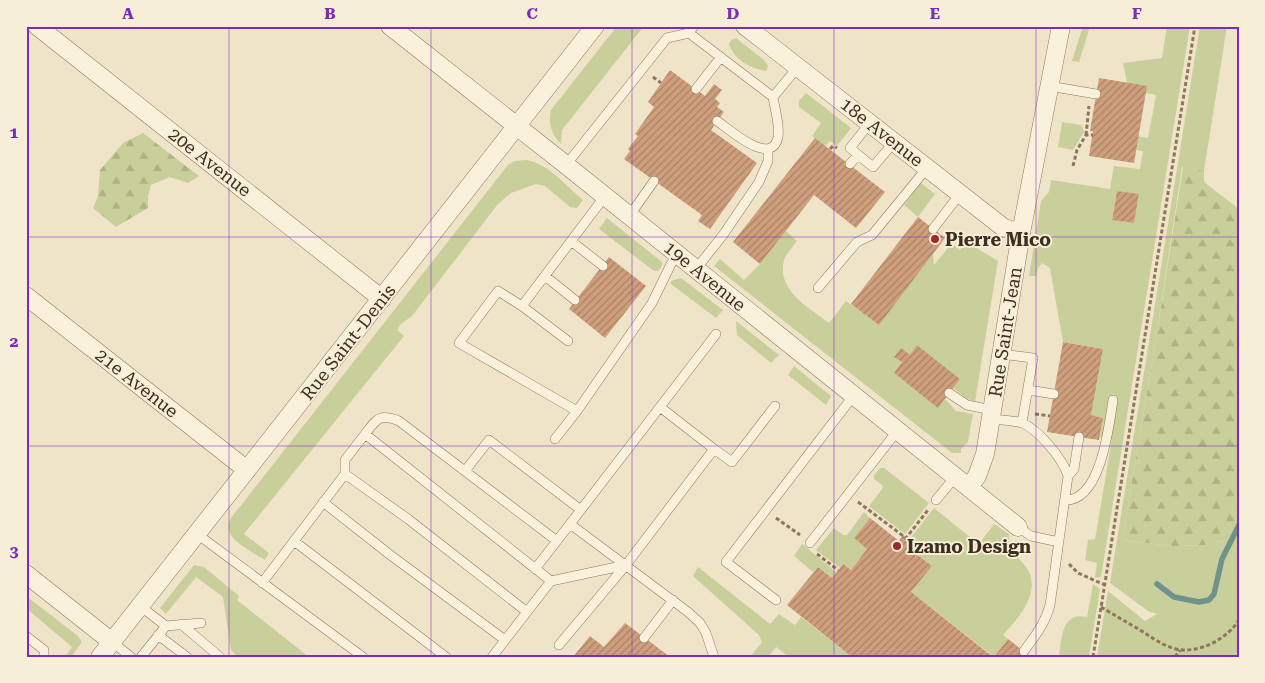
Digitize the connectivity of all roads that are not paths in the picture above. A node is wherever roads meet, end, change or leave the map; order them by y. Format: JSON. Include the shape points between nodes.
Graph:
{"nodes":[{"id":1,"x":37,"y":26,"type":"edge"},
{"id":2,"x":390,"y":26,"type":"edge"},
{"id":3,"x":595,"y":26,"type":"edge"},
{"id":4,"x":746,"y":26,"type":"edge"},
{"id":5,"x":1061,"y":26,"type":"edge"},
{"id":6,"x":691,"y":30,"type":"edge"},
{"id":7,"x":721,"y":57,"type":"junction"},
{"id":8,"x":798,"y":67,"type":"junction"},
{"id":9,"x":1049,"y":86,"type":"junction"},
{"id":10,"x":696,"y":89,"type":"dead end"},
{"id":11,"x":1093,"y":94,"type":"road end"},
{"id":12,"x":773,"y":98,"type":"junction"},
{"id":13,"x":717,"y":121,"type":"dead end"},
{"id":14,"x":870,"y":123,"type":"junction"},
{"id":15,"x":517,"y":126,"type":"junction"},
{"id":16,"x":894,"y":142,"type":"junction"},
{"id":17,"x":768,"y":149,"type":"junction"},
{"id":18,"x":858,"y":155,"type":"junction"},
{"id":19,"x":850,"y":164,"type":"dead end"},
{"id":20,"x":566,"y":165,"type":"junction"},
{"id":21,"x":927,"y":168,"type":"junction"},
{"id":22,"x":654,"y":181,"type":"dead end"},
{"id":23,"x":960,"y":194,"type":"junction"},
{"id":24,"x":605,"y":196,"type":"junction"},
{"id":25,"x":630,"y":216,"type":"junction"},
{"id":26,"x":933,"y":228,"type":"dead end"},
{"id":27,"x":1021,"y":233,"type":"junction"},
{"id":28,"x":572,"y":241,"type":"junction"},
{"id":29,"x":678,"y":254,"type":"junction"},
{"id":30,"x":603,"y":266,"type":"dead end"},
{"id":31,"x":696,"y":269,"type":"junction"},
{"id":32,"x":545,"y":276,"type":"junction"},
{"id":33,"x":818,"y":288,"type":"dead end"},
{"id":34,"x":26,"y":296,"type":"edge"},
{"id":35,"x":382,"y":298,"type":"junction"},
{"id":36,"x":576,"y":300,"type":"dead end"},
{"id":37,"x":522,"y":306,"type":"junction"},
{"id":38,"x":716,"y":334,"type":"dead end"},
{"id":39,"x":568,"y":341,"type":"dead end"},
{"id":40,"x":1001,"y":354,"type":"junction"},
{"id":41,"x":1028,"y":390,"type":"junction"},
{"id":42,"x":949,"y":393,"type":"dead end"},
{"id":43,"x":1054,"y":394,"type":"dead end"},
{"id":44,"x":854,"y":395,"type":"junction"},
{"id":45,"x":1113,"y":400,"type":"dead end"},
{"id":46,"x":775,"y":406,"type":"dead end"},
{"id":47,"x":660,"y":407,"type":"junction"},
{"id":48,"x":577,"y":412,"type":"junction"},
{"id":49,"x":991,"y":414,"type":"junction"},
{"id":50,"x":1022,"y":423,"type":"junction"},
{"id":51,"x":898,"y":430,"type":"junction"},
{"id":52,"x":365,"y":434,"type":"junction"},
{"id":53,"x":1079,"y":437,"type":"dead end"},
{"id":54,"x":555,"y":439,"type":"dead end"},
{"id":55,"x":714,"y":449,"type":"junction"},
{"id":56,"x":247,"y":470,"type":"junction"},
{"id":57,"x":465,"y":471,"type":"junction"},
{"id":58,"x":345,"y":474,"type":"junction"},
{"id":59,"x":1068,"y":476,"type":"junction"},
{"id":60,"x":963,"y":482,"type":"junction"},
{"id":61,"x":1066,"y":500,"type":"junction"},
{"id":62,"x":323,"y":502,"type":"junction"},
{"id":63,"x":934,"y":502,"type":"road end"},
{"id":64,"x":581,"y":510,"type":"junction"},
{"id":65,"x":570,"y":524,"type":"junction"},
{"id":66,"x":1018,"y":527,"type":"joint"},
{"id":67,"x":197,"y":534,"type":"junction"},
{"id":68,"x":294,"y":541,"type":"junction"},
{"id":69,"x":557,"y":541,"type":"junction"},
{"id":70,"x":1059,"y":542,"type":"junction"},
{"id":71,"x":812,"y":547,"type":"road end"},
{"id":72,"x":626,"y":564,"type":"junction"},
{"id":73,"x":535,"y":569,"type":"junction"},
{"id":74,"x":26,"y":574,"type":"edge"},
{"id":75,"x":551,"y":581,"type":"junction"},
{"id":76,"x":262,"y":583,"type":"junction"},
{"id":77,"x":673,"y":600,"type":"junction"},
{"id":78,"x":776,"y":600,"type":"dead end"},
{"id":79,"x":140,"y":606,"type":"junction"},
{"id":80,"x":527,"y":612,"type":"junction"},
{"id":81,"x":201,"y":623,"type":"dead end"},
{"id":82,"x":181,"y":624,"type":"junction"},
{"id":83,"x":166,"y":626,"type":"junction"},
{"id":84,"x":158,"y":635,"type":"junction"},
{"id":85,"x":26,"y":636,"type":"edge"},
{"id":86,"x":644,"y":638,"type":"dead end"},
{"id":87,"x":505,"y":640,"type":"junction"},
{"id":88,"x":112,"y":642,"type":"junction"},
{"id":89,"x":559,"y":645,"type":"dead end"},
{"id":90,"x":1024,"y":651,"type":"dead end"},
{"id":91,"x":357,"y":656,"type":"edge"},
{"id":92,"x":44,"y":657,"type":"edge"},
{"id":93,"x":100,"y":657,"type":"edge"},
{"id":94,"x":131,"y":657,"type":"edge"},
{"id":95,"x":141,"y":657,"type":"edge"},
{"id":96,"x":187,"y":657,"type":"edge"},
{"id":97,"x":220,"y":657,"type":"edge"},
{"id":98,"x":446,"y":657,"type":"edge"},
{"id":99,"x":492,"y":657,"type":"edge"},
{"id":100,"x":714,"y":657,"type":"edge"}],
"edges":[{"from":1,"to":35,"type":"street","name":"20e Avenue"},
{"from":2,"to":15,"type":"street","name":"19e Avenue"},
{"from":3,"to":15,"type":"street","name":"Rue Saint-Denis"},
{"from":4,"to":8,"type":"street","name":"18e Avenue"},
{"from":5,"to":9,"type":"street","name":"Rue Saint-Jean"},
{"from":6,"to":7,"type":"lane"},
{"from":6,"to":20,"type":"lane","via":[[667,38]]},
{"from":7,"to":10,"type":"lane"},
{"from":7,"to":12,"type":"lane"},
{"from":8,"to":12,"type":"lane"},
{"from":8,"to":14,"type":"street","name":"18e Avenue"},
{"from":9,"to":11,"type":"lane"},
{"from":9,"to":27,"type":"street","name":"Rue Saint-Jean"},
{"from":12,"to":17,"type":"lane","via":[[778,138]]},
{"from":13,"to":17,"type":"lane","via":[[752,146]]},
{"from":14,"to":16,"type":"street","name":"18e Avenue"},
{"from":14,"to":18,"type":"lane","via":[[850,148]]},
{"from":15,"to":20,"type":"street","name":"19e Avenue"},
{"from":15,"to":35,"type":"street","name":"Rue Saint-Denis"},
{"from":16,"to":18,"type":"lane","via":[[873,168]]},
{"from":16,"to":21,"type":"street","name":"18e Avenue"},
{"from":17,"to":31,"type":"lane","via":[[768,161],[759,182]]},
{"from":18,"to":19,"type":"lane"},
{"from":20,"to":24,"type":"street","name":"19e Avenue"},
{"from":21,"to":23,"type":"street","name":"18e Avenue"},
{"from":21,"to":33,"type":"lane","via":[[872,235],[857,242]]},
{"from":22,"to":25,"type":"lane"},
{"from":23,"to":26,"type":"lane"},
{"from":23,"to":27,"type":"street","name":"18e Avenue","via":[[1004,228]]},
{"from":24,"to":25,"type":"street","name":"19e Avenue"},
{"from":24,"to":28,"type":"lane"},
{"from":25,"to":29,"type":"street","name":"19e Avenue"},
{"from":27,"to":40,"type":"street","name":"Rue Saint-Jean"},
{"from":28,"to":30,"type":"lane"},
{"from":28,"to":32,"type":"lane"},
{"from":29,"to":31,"type":"street","name":"19e Avenue"},
{"from":29,"to":48,"type":"lane","via":[[652,303]]},
{"from":31,"to":44,"type":"street","name":"19e Avenue"},
{"from":32,"to":36,"type":"lane"},
{"from":32,"to":37,"type":"lane"},
{"from":34,"to":56,"type":"street","name":"21e Avenue"},
{"from":35,"to":56,"type":"street","name":"Rue Saint-Denis"},
{"from":37,"to":39,"type":"lane"},
{"from":37,"to":48,"type":"lane","via":[[498,291],[459,343]]},
{"from":38,"to":47,"type":"lane"},
{"from":40,"to":41,"type":"lane","via":[[1033,358]]},
{"from":40,"to":49,"type":"street","name":"Rue Saint-Jean"},
{"from":41,"to":43,"type":"lane"},
{"from":41,"to":50,"type":"lane"},
{"from":42,"to":49,"type":"lane","via":[[967,405]]},
{"from":44,"to":51,"type":"street","name":"19e Avenue"},
{"from":44,"to":78,"type":"lane","via":[[726,562]]},
{"from":45,"to":61,"type":"lane","via":[[1097,471],[1080,497]]},
{"from":46,"to":55,"type":"lane","via":[[732,462]]},
{"from":47,"to":55,"type":"lane"},
{"from":47,"to":64,"type":"lane"},
{"from":48,"to":54,"type":"lane"},
{"from":49,"to":50,"type":"lane"},
{"from":49,"to":60,"type":"street","name":"Rue Saint-Jean","via":[[982,465]]},
{"from":50,"to":59,"type":"lane","via":[[1056,452]]},
{"from":51,"to":60,"type":"street","name":"19e Avenue"},
{"from":51,"to":71,"type":"lane"},
{"from":52,"to":57,"type":"lane","via":[[376,419],[390,417]]},
{"from":52,"to":58,"type":"lane","via":[[345,460]]},
{"from":52,"to":73,"type":"lane"},
{"from":53,"to":59,"type":"lane","via":[[1074,469]]},
{"from":55,"to":72,"type":"lane"},
{"from":56,"to":67,"type":"street","name":"Rue Saint-Denis"},
{"from":57,"to":64,"type":"lane","via":[[489,440]]},
{"from":57,"to":69,"type":"lane"},
{"from":58,"to":62,"type":"lane"},
{"from":58,"to":80,"type":"lane"},
{"from":59,"to":61,"type":"lane"},
{"from":60,"to":63,"type":"lane"},
{"from":60,"to":66,"type":"street","name":"19e Avenue"},
{"from":61,"to":70,"type":"lane"},
{"from":62,"to":68,"type":"lane"},
{"from":62,"to":87,"type":"lane"},
{"from":64,"to":65,"type":"lane"},
{"from":65,"to":69,"type":"lane"},
{"from":65,"to":72,"type":"lane"},
{"from":66,"to":70,"type":"lane","via":[[1031,536]]},
{"from":67,"to":76,"type":"lane"},
{"from":67,"to":79,"type":"street","name":"Rue Saint-Denis"},
{"from":68,"to":76,"type":"lane"},
{"from":68,"to":98,"type":"lane"},
{"from":69,"to":73,"type":"lane"},
{"from":70,"to":90,"type":"lane","via":[[1046,618]]},
{"from":72,"to":75,"type":"lane"},
{"from":72,"to":77,"type":"lane"},
{"from":72,"to":89,"type":"lane"},
{"from":73,"to":75,"type":"lane"},
{"from":74,"to":88,"type":"street"},
{"from":75,"to":80,"type":"lane"},
{"from":76,"to":91,"type":"lane"},
{"from":77,"to":86,"type":"lane"},
{"from":77,"to":100,"type":"lane","via":[[700,623]]},
{"from":79,"to":83,"type":"lane"},
{"from":79,"to":88,"type":"street","name":"Rue Saint-Denis"},
{"from":80,"to":87,"type":"lane"},
{"from":81,"to":82,"type":"lane"},
{"from":82,"to":83,"type":"lane"},
{"from":82,"to":97,"type":"lane"},
{"from":83,"to":84,"type":"lane"},
{"from":84,"to":95,"type":"lane"},
{"from":84,"to":96,"type":"lane"},
{"from":85,"to":92,"type":"lane","via":[[44,650]]},
{"from":87,"to":99,"type":"lane"},
{"from":88,"to":93,"type":"street","name":"Rue Saint-Denis"},
{"from":88,"to":94,"type":"lane"}]}
